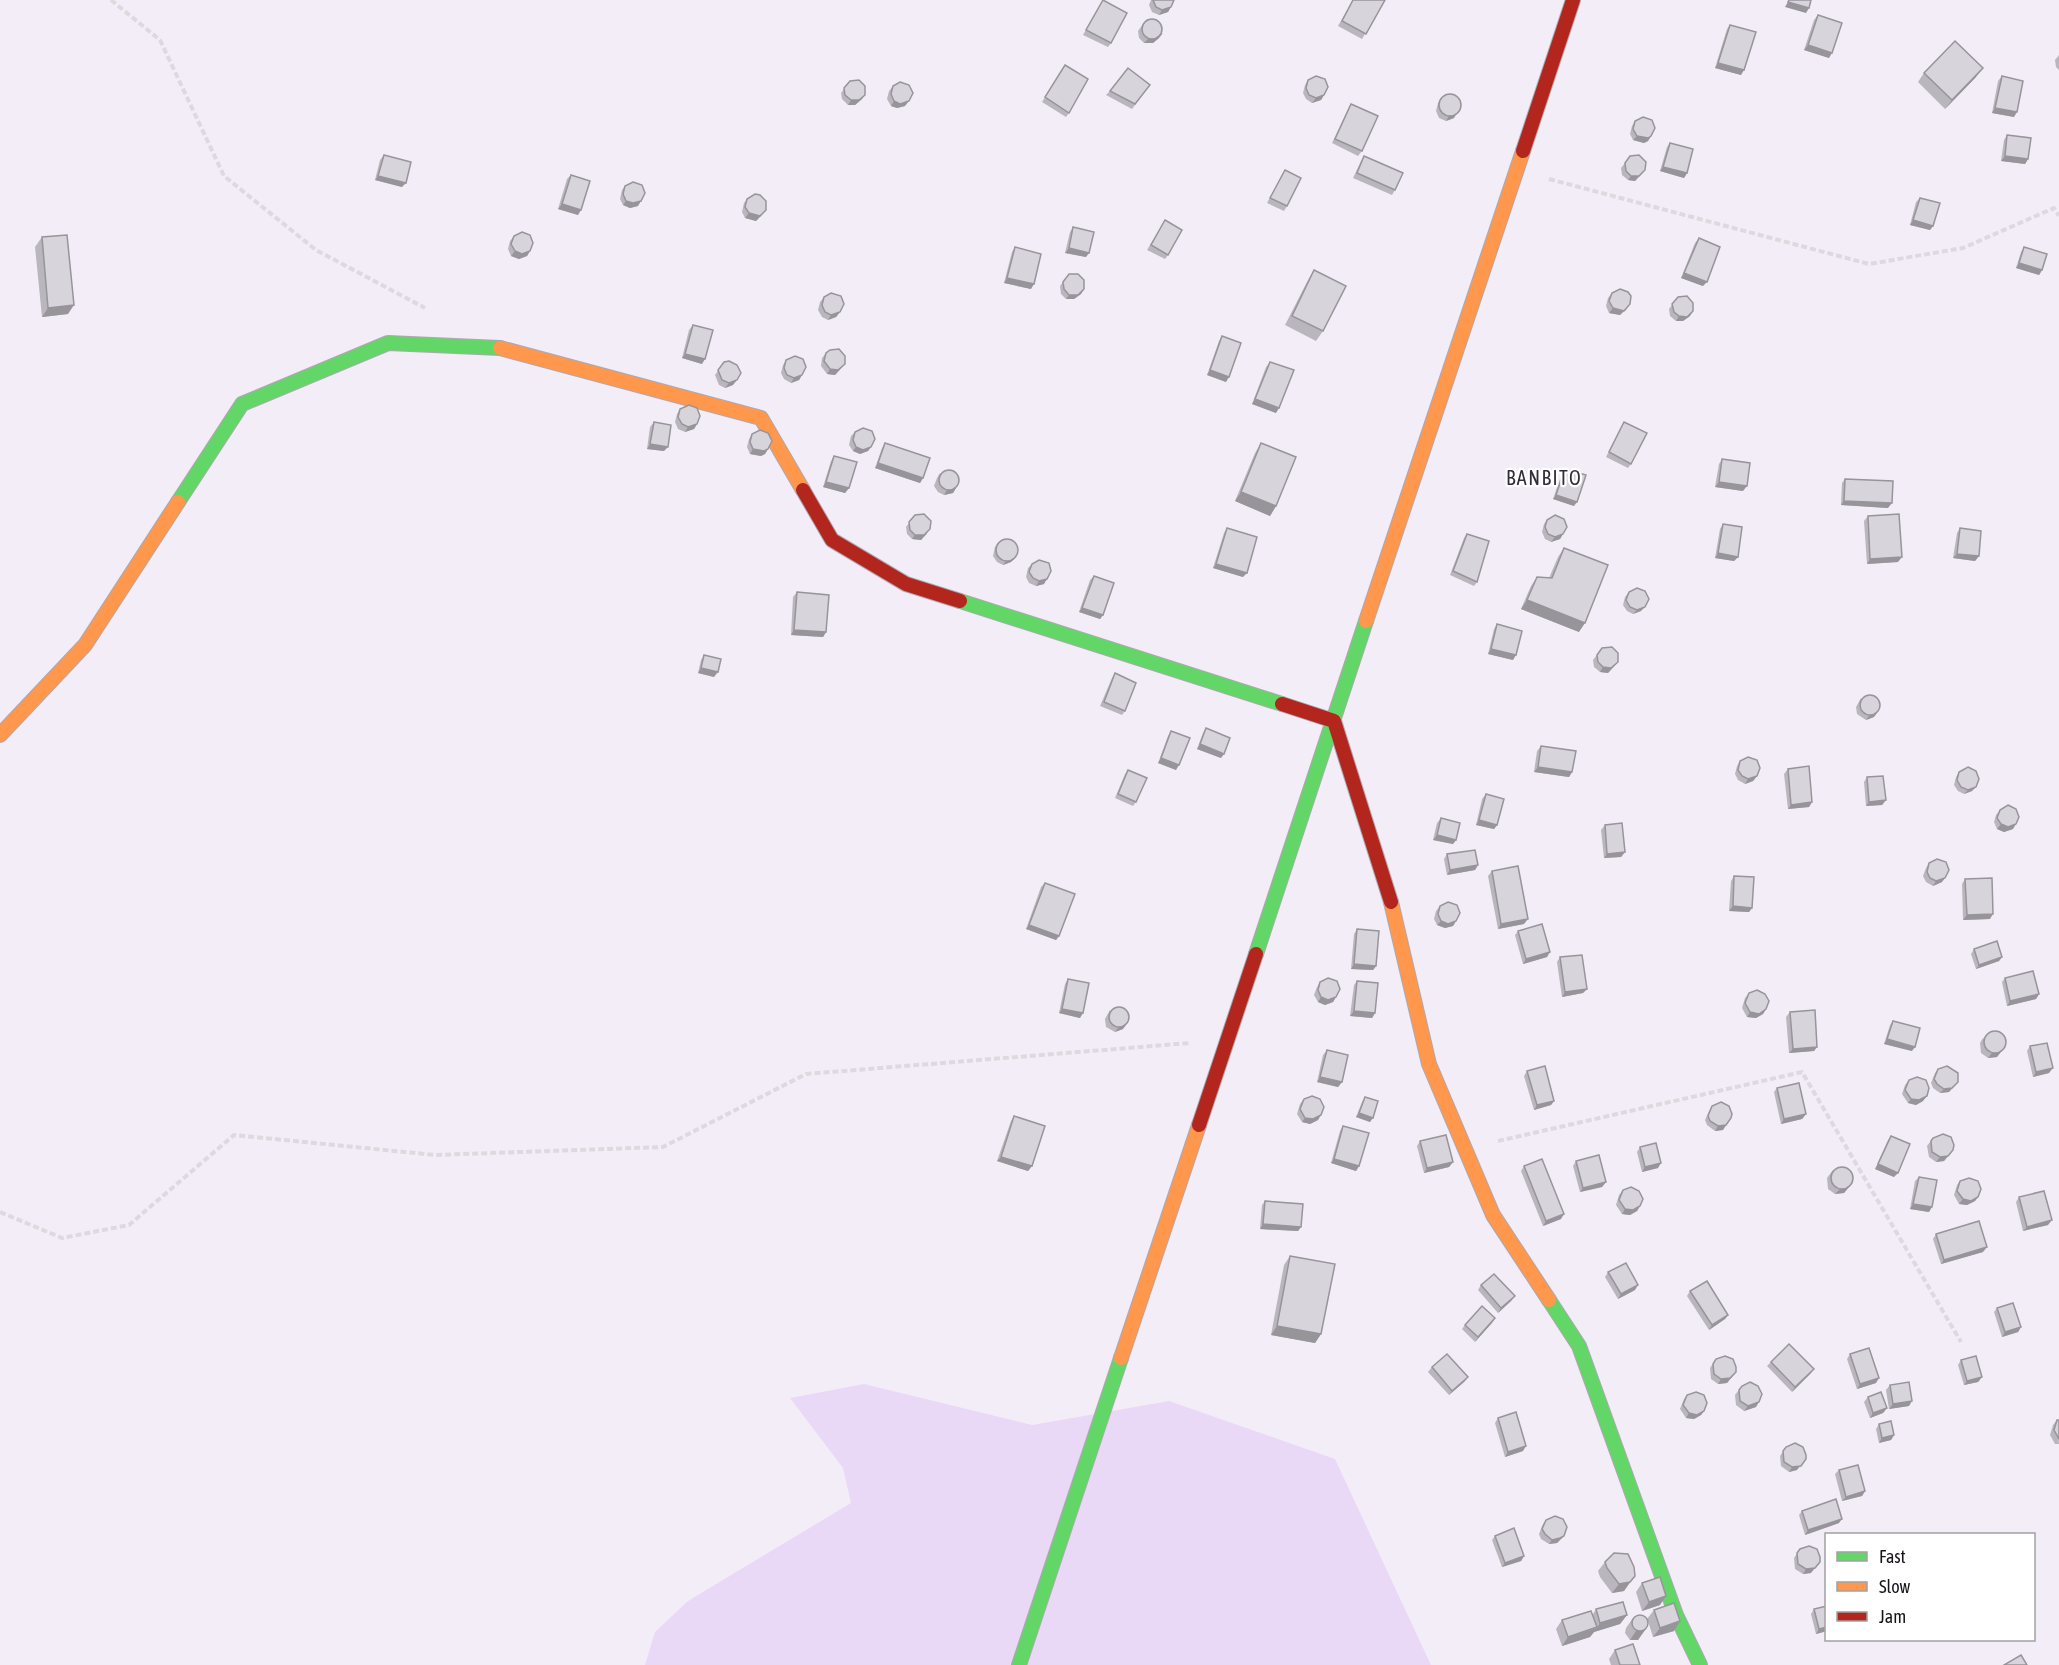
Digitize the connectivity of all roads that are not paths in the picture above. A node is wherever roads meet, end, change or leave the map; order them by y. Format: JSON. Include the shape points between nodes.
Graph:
{"nodes":[{"id":1,"x":1573,"y":0,"type":"edge"},
{"id":2,"x":1334,"y":721,"type":"junction"},
{"id":3,"x":0,"y":735,"type":"edge"},
{"id":4,"x":1019,"y":1665,"type":"edge"},
{"id":5,"x":1700,"y":1665,"type":"edge"}],
"edges":[{"from":1,"to":2,"type":"street"},
{"from":2,"to":3,"type":"street","via":[[906,584],[832,540],[761,418],[500,348],[388,343],[242,404],[85,645]]},
{"from":2,"to":4,"type":"street"},
{"from":2,"to":5,"type":"street","via":[[1392,907],[1429,1064],[1493,1215],[1578,1346],[1676,1615]]}]}
